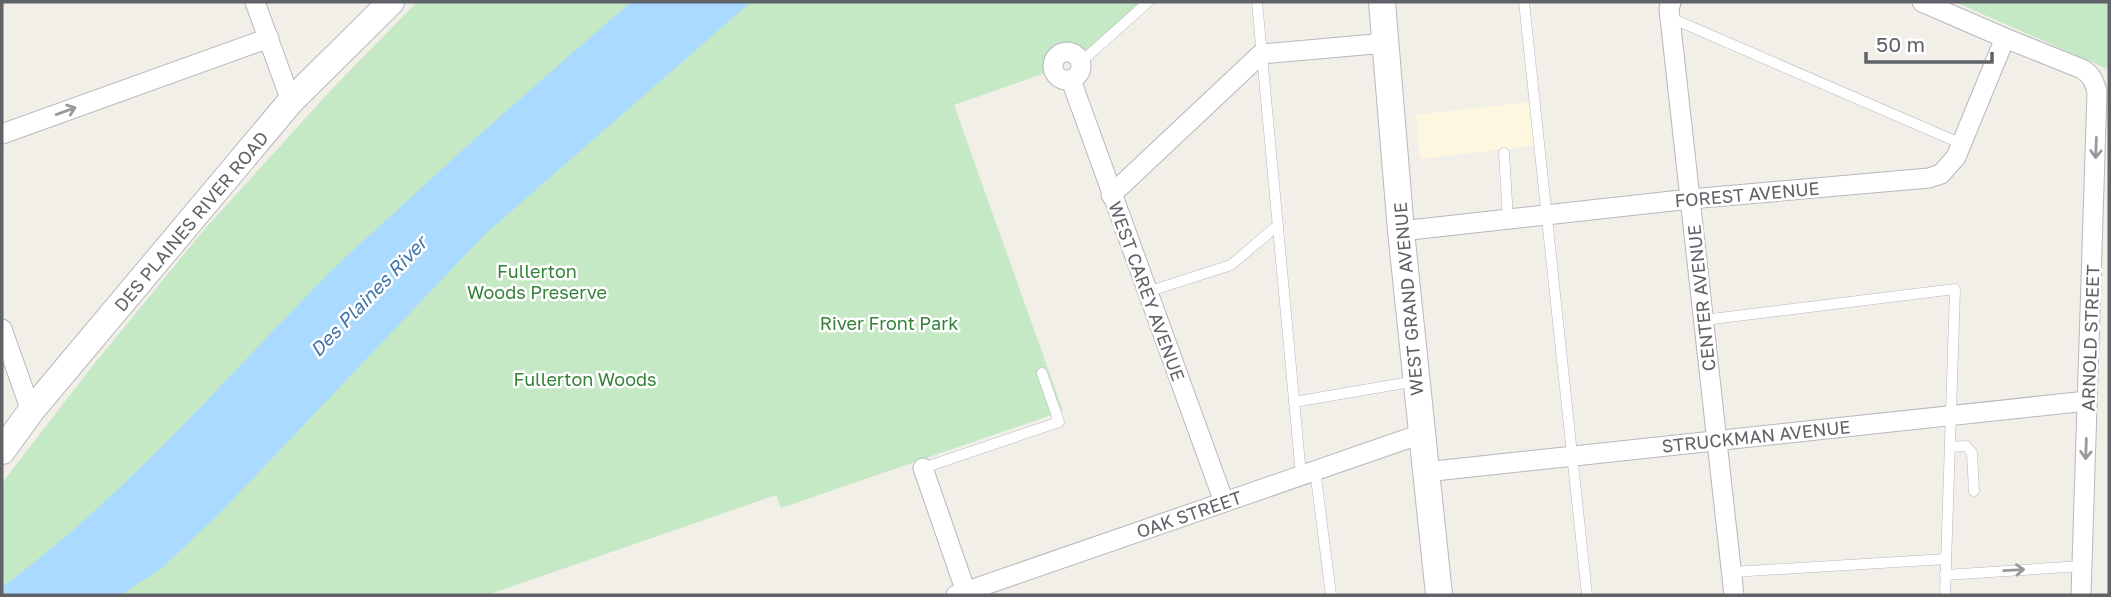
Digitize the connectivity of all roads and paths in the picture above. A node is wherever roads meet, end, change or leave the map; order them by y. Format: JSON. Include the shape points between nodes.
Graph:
{"nodes":[{"id":1,"x":255,"y":2,"type":"edge"},
{"id":2,"x":391,"y":2,"type":"edge"},
{"id":3,"x":1148,"y":2,"type":"edge"},
{"id":4,"x":1257,"y":2,"type":"edge"},
{"id":5,"x":1382,"y":2,"type":"edge"},
{"id":6,"x":1524,"y":2,"type":"edge"},
{"id":7,"x":1922,"y":2,"type":"edge"},
{"id":8,"x":1670,"y":10,"type":"edge"},
{"id":9,"x":269,"y":38,"type":"junction"},
{"id":10,"x":2005,"y":38,"type":"junction"},
{"id":11,"x":1386,"y":43,"type":"junction"},
{"id":12,"x":1261,"y":54,"type":"junction"},
{"id":13,"x":1081,"y":62,"type":"joint"},
{"id":14,"x":292,"y":101,"type":"junction"},
{"id":15,"x":2,"y":134,"type":"edge"},
{"id":16,"x":1962,"y":144,"type":"junction"},
{"id":17,"x":1504,"y":153,"type":"dead end"},
{"id":18,"x":1111,"y":195,"type":"junction"},
{"id":19,"x":1690,"y":199,"type":"junction"},
{"id":20,"x":1546,"y":215,"type":"junction"},
{"id":21,"x":1508,"y":219,"type":"junction"},
{"id":22,"x":1278,"y":225,"type":"junction"},
{"id":23,"x":1401,"y":231,"type":"junction"},
{"id":24,"x":1147,"y":292,"type":"junction"},
{"id":25,"x":1704,"y":320,"type":"junction"},
{"id":26,"x":2,"y":329,"type":"edge"},
{"id":27,"x":1042,"y":373,"type":"dead end"},
{"id":28,"x":1416,"y":381,"type":"junction"},
{"id":29,"x":2087,"y":401,"type":"junction"},
{"id":30,"x":1294,"y":402,"type":"junction"},
{"id":31,"x":31,"y":411,"type":"junction"},
{"id":32,"x":1951,"y":415,"type":"junction"},
{"id":33,"x":1421,"y":434,"type":"junction"},
{"id":34,"x":1717,"y":441,"type":"junction"},
{"id":35,"x":1950,"y":447,"type":"junction"},
{"id":36,"x":2,"y":451,"type":"edge"},
{"id":37,"x":1573,"y":456,"type":"junction"},
{"id":38,"x":923,"y":468,"type":"joint"},
{"id":39,"x":1425,"y":472,"type":"junction"},
{"id":40,"x":1308,"y":473,"type":"junction"},
{"id":41,"x":1974,"y":491,"type":"dead end"},
{"id":42,"x":1224,"y":502,"type":"junction"},
{"id":43,"x":1946,"y":559,"type":"junction"},
{"id":44,"x":2082,"y":566,"type":"junction"},
{"id":45,"x":1732,"y":572,"type":"junction"},
{"id":46,"x":1945,"y":575,"type":"junction"},
{"id":47,"x":963,"y":594,"type":"edge"},
{"id":48,"x":1331,"y":595,"type":"edge"},
{"id":49,"x":1439,"y":595,"type":"edge"},
{"id":50,"x":1587,"y":595,"type":"edge"},
{"id":51,"x":1734,"y":595,"type":"edge"},
{"id":52,"x":1945,"y":595,"type":"edge"},
{"id":53,"x":2081,"y":595,"type":"edge"}],
"edges":[{"from":1,"to":9,"type":"street"},
{"from":2,"to":14,"type":"main road","name":"DES PLAINES RIVER ROAD"},
{"from":3,"to":13,"type":"lane"},
{"from":4,"to":12,"type":"lane"},
{"from":5,"to":11,"type":"main road","name":"WEST GRAND AVENUE"},
{"from":6,"to":20,"type":"lane"},
{"from":7,"to":10,"type":"street"},
{"from":8,"to":16,"type":"lane"},
{"from":8,"to":19,"type":"street","name":"CENTER AVENUE"},
{"from":9,"to":14,"type":"street"},
{"from":15,"to":9,"type":"street","one_way":true},
{"from":10,"to":16,"type":"street","name":"FOREST AVENUE"},
{"from":10,"to":29,"type":"street","name":"ARNOLD STREET","one_way":true,"via":[[2082,69],[2094,80],[2098,104]]},
{"from":11,"to":12,"type":"street"},
{"from":11,"to":23,"type":"main road","name":"WEST GRAND AVENUE"},
{"from":12,"to":18,"type":"street"},
{"from":12,"to":22,"type":"lane"},
{"from":13,"to":18,"type":"street","name":"WEST CAREY AVENUE","via":[[1079,75],[1070,80]]},
{"from":14,"to":31,"type":"main road","name":"DES PLAINES RIVER ROAD"},
{"from":16,"to":19,"type":"street","name":"FOREST AVENUE","via":[[1949,166],[1929,178]]},
{"from":17,"to":21,"type":"lane"},
{"from":18,"to":24,"type":"street","name":"WEST CAREY AVENUE"},
{"from":19,"to":20,"type":"street","name":"FOREST AVENUE"},
{"from":19,"to":25,"type":"street","name":"CENTER AVENUE"},
{"from":20,"to":21,"type":"street","name":"FOREST AVENUE"},
{"from":20,"to":37,"type":"lane"},
{"from":21,"to":23,"type":"street","name":"FOREST AVENUE"},
{"from":22,"to":24,"type":"lane","via":[[1231,265]]},
{"from":22,"to":30,"type":"lane"},
{"from":23,"to":28,"type":"main road","name":"WEST GRAND AVENUE"},
{"from":24,"to":42,"type":"street","name":"WEST CAREY AVENUE"},
{"from":25,"to":32,"type":"lane","via":[[1955,289]]},
{"from":25,"to":34,"type":"street","name":"CENTER AVENUE"},
{"from":26,"to":31,"type":"street"},
{"from":27,"to":38,"type":"lane","via":[[1059,422]]},
{"from":28,"to":30,"type":"lane"},
{"from":28,"to":33,"type":"main road","name":"WEST GRAND AVENUE"},
{"from":29,"to":32,"type":"street","name":"STRUCKMAN AVENUE"},
{"from":29,"to":44,"type":"street","name":"ARNOLD STREET","one_way":true},
{"from":30,"to":40,"type":"lane"},
{"from":31,"to":36,"type":"main road","name":"DES PLAINES RIVER ROAD"},
{"from":32,"to":34,"type":"street","name":"STRUCKMAN AVENUE"},
{"from":32,"to":35,"type":"lane"},
{"from":33,"to":39,"type":"main road","name":"WEST GRAND AVENUE"},
{"from":33,"to":40,"type":"street","name":"OAK STREET"},
{"from":34,"to":37,"type":"street","name":"STRUCKMAN AVENUE"},
{"from":34,"to":45,"type":"street","name":"CENTER AVENUE"},
{"from":35,"to":41,"type":"lane","via":[[1966,446],[1972,453]]},
{"from":35,"to":43,"type":"lane"},
{"from":37,"to":39,"type":"street","name":"STRUCKMAN AVENUE"},
{"from":37,"to":50,"type":"lane"},
{"from":38,"to":47,"type":"street"},
{"from":39,"to":49,"type":"main road","name":"WEST GRAND AVENUE"},
{"from":40,"to":42,"type":"street","name":"OAK STREET"},
{"from":40,"to":48,"type":"lane"},
{"from":42,"to":47,"type":"street","name":"OAK STREET"},
{"from":43,"to":45,"type":"lane"},
{"from":43,"to":46,"type":"lane"},
{"from":46,"to":44,"type":"lane","one_way":true},
{"from":44,"to":53,"type":"street","name":"ARNOLD STREET"},
{"from":45,"to":51,"type":"street","name":"CENTER AVENUE"},
{"from":46,"to":52,"type":"lane"}]}
